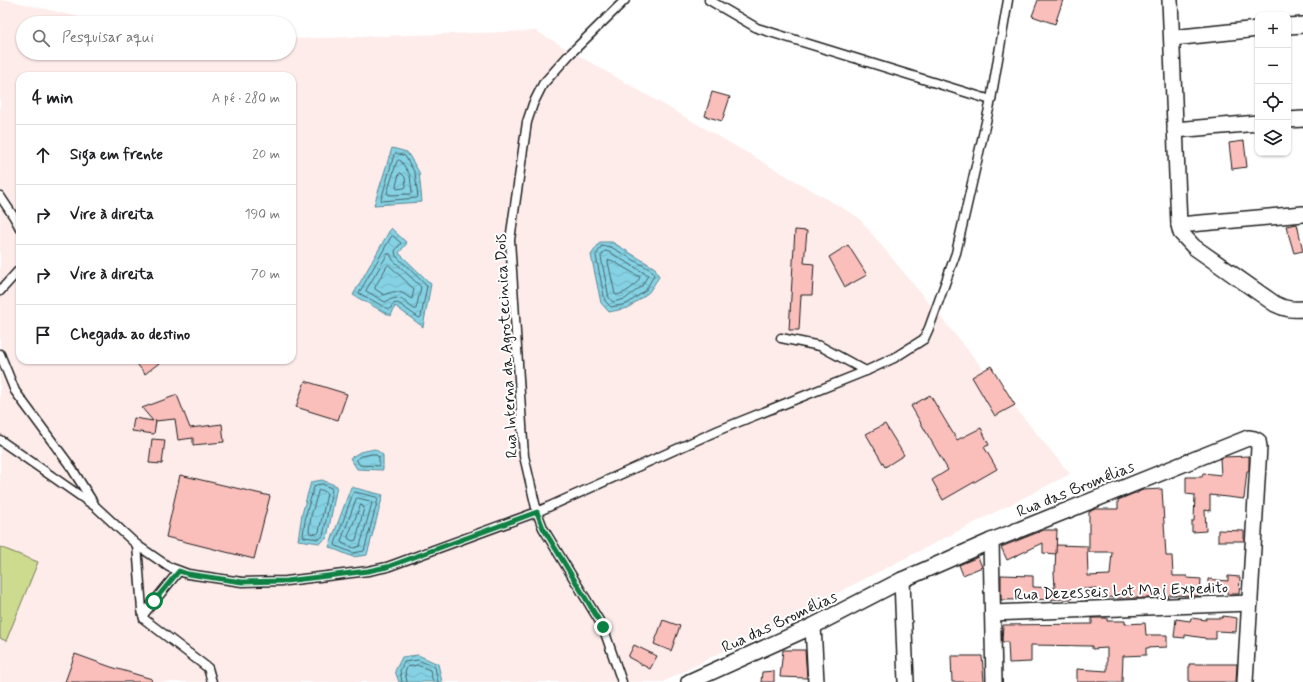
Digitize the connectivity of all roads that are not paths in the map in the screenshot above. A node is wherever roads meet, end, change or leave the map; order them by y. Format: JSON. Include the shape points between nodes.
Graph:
{"nodes":[{"id":1,"x":625,"y":0,"type":"edge"},
{"id":2,"x":709,"y":0,"type":"edge"},
{"id":3,"x":1008,"y":0,"type":"edge"},
{"id":4,"x":1170,"y":0,"type":"edge"},
{"id":5,"x":1303,"y":25,"type":"edge"},
{"id":6,"x":1291,"y":26,"type":"edge"},
{"id":7,"x":1255,"y":29,"type":"edge"},
{"id":8,"x":1172,"y":38,"type":"junction"},
{"id":9,"x":991,"y":100,"type":"junction"},
{"id":10,"x":1303,"y":119,"type":"edge"},
{"id":11,"x":1291,"y":120,"type":"edge"},
{"id":12,"x":1255,"y":123,"type":"edge"},
{"id":13,"x":1175,"y":130,"type":"junction"},
{"id":14,"x":0,"y":196,"type":"edge"},
{"id":15,"x":1303,"y":214,"type":"edge"},
{"id":16,"x":16,"y":221,"type":"edge"},
{"id":17,"x":1179,"y":225,"type":"junction"},
{"id":18,"x":16,"y":273,"type":"edge"},
{"id":19,"x":1,"y":289,"type":"edge"},
{"id":20,"x":1303,"y":309,"type":"edge"},
{"id":21,"x":781,"y":338,"type":"dead end"},
{"id":22,"x":0,"y":354,"type":"edge"},
{"id":23,"x":866,"y":371,"type":"junction"},
{"id":24,"x":0,"y":440,"type":"edge"},
{"id":25,"x":96,"y":507,"type":"junction"},
{"id":26,"x":537,"y":512,"type":"junction"},
{"id":27,"x":991,"y":541,"type":"junction"},
{"id":28,"x":137,"y":545,"type":"junction"},
{"id":29,"x":179,"y":571,"type":"junction"},
{"id":30,"x":902,"y":580,"type":"junction"},
{"id":31,"x":1250,"y":603,"type":"junction"},
{"id":32,"x":993,"y":613,"type":"junction"},
{"id":33,"x":143,"y":615,"type":"junction"},
{"id":34,"x":813,"y":626,"type":"junction"},
{"id":35,"x":212,"y":682,"type":"edge"},
{"id":36,"x":622,"y":682,"type":"edge"},
{"id":37,"x":689,"y":682,"type":"edge"},
{"id":38,"x":816,"y":682,"type":"edge"},
{"id":39,"x":906,"y":682,"type":"edge"},
{"id":40,"x":994,"y":682,"type":"edge"},
{"id":41,"x":1245,"y":682,"type":"edge"}],
"edges":[{"from":1,"to":26,"type":"lane","name":"Rua Interna da Agrotecinica Dois","via":[[543,84],[532,104],[527,122],[510,240],[524,456]]},
{"from":2,"to":9,"type":"lane","via":[[757,28]]},
{"from":3,"to":9,"type":"lane"},
{"from":4,"to":8,"type":"street"},
{"from":5,"to":6,"type":"street"},
{"from":7,"to":8,"type":"street"},
{"from":8,"to":13,"type":"street"},
{"from":9,"to":23,"type":"lane","via":[[956,253],[924,339],[894,358]]},
{"from":10,"to":11,"type":"street"},
{"from":12,"to":13,"type":"street"},
{"from":13,"to":17,"type":"street"},
{"from":14,"to":16,"type":"lane"},
{"from":15,"to":17,"type":"street"},
{"from":17,"to":20,"type":"street","via":[[1181,233],[1194,248],[1275,304],[1284,309]]},
{"from":18,"to":19,"type":"lane"},
{"from":21,"to":23,"type":"lane","via":[[820,346]]},
{"from":22,"to":25,"type":"lane","via":[[15,391],[71,467]]},
{"from":23,"to":26,"type":"lane","via":[[719,430]]},
{"from":24,"to":25,"type":"lane"},
{"from":25,"to":28,"type":"lane"},
{"from":26,"to":29,"type":"lane","via":[[387,567],[368,571],[286,581],[242,582]]},
{"from":26,"to":36,"type":"lane","name":"Rua Interna da Agrotecinica Dois","via":[[543,528],[603,627]]},
{"from":27,"to":30,"type":"street","name":"Rua das Bromélias"},
{"from":27,"to":31,"type":"street","name":"Rua das Bromélias","via":[[1248,438],[1254,439],[1258,441],[1259,447]]},
{"from":27,"to":32,"type":"street"},
{"from":28,"to":29,"type":"lane"},
{"from":28,"to":33,"type":"lane"},
{"from":29,"to":33,"type":"lane"},
{"from":30,"to":34,"type":"street","name":"Rua das Bromélias"},
{"from":30,"to":39,"type":"street"},
{"from":31,"to":32,"type":"street","name":"Rua Dezesseis Lot Maj Expedito"},
{"from":31,"to":41,"type":"street","name":"Rua das Bromélias"},
{"from":32,"to":40,"type":"street"},
{"from":33,"to":35,"type":"lane","via":[[146,621],[208,668]]},
{"from":34,"to":37,"type":"street","name":"Rua das Bromélias"},
{"from":34,"to":38,"type":"street"}]}
